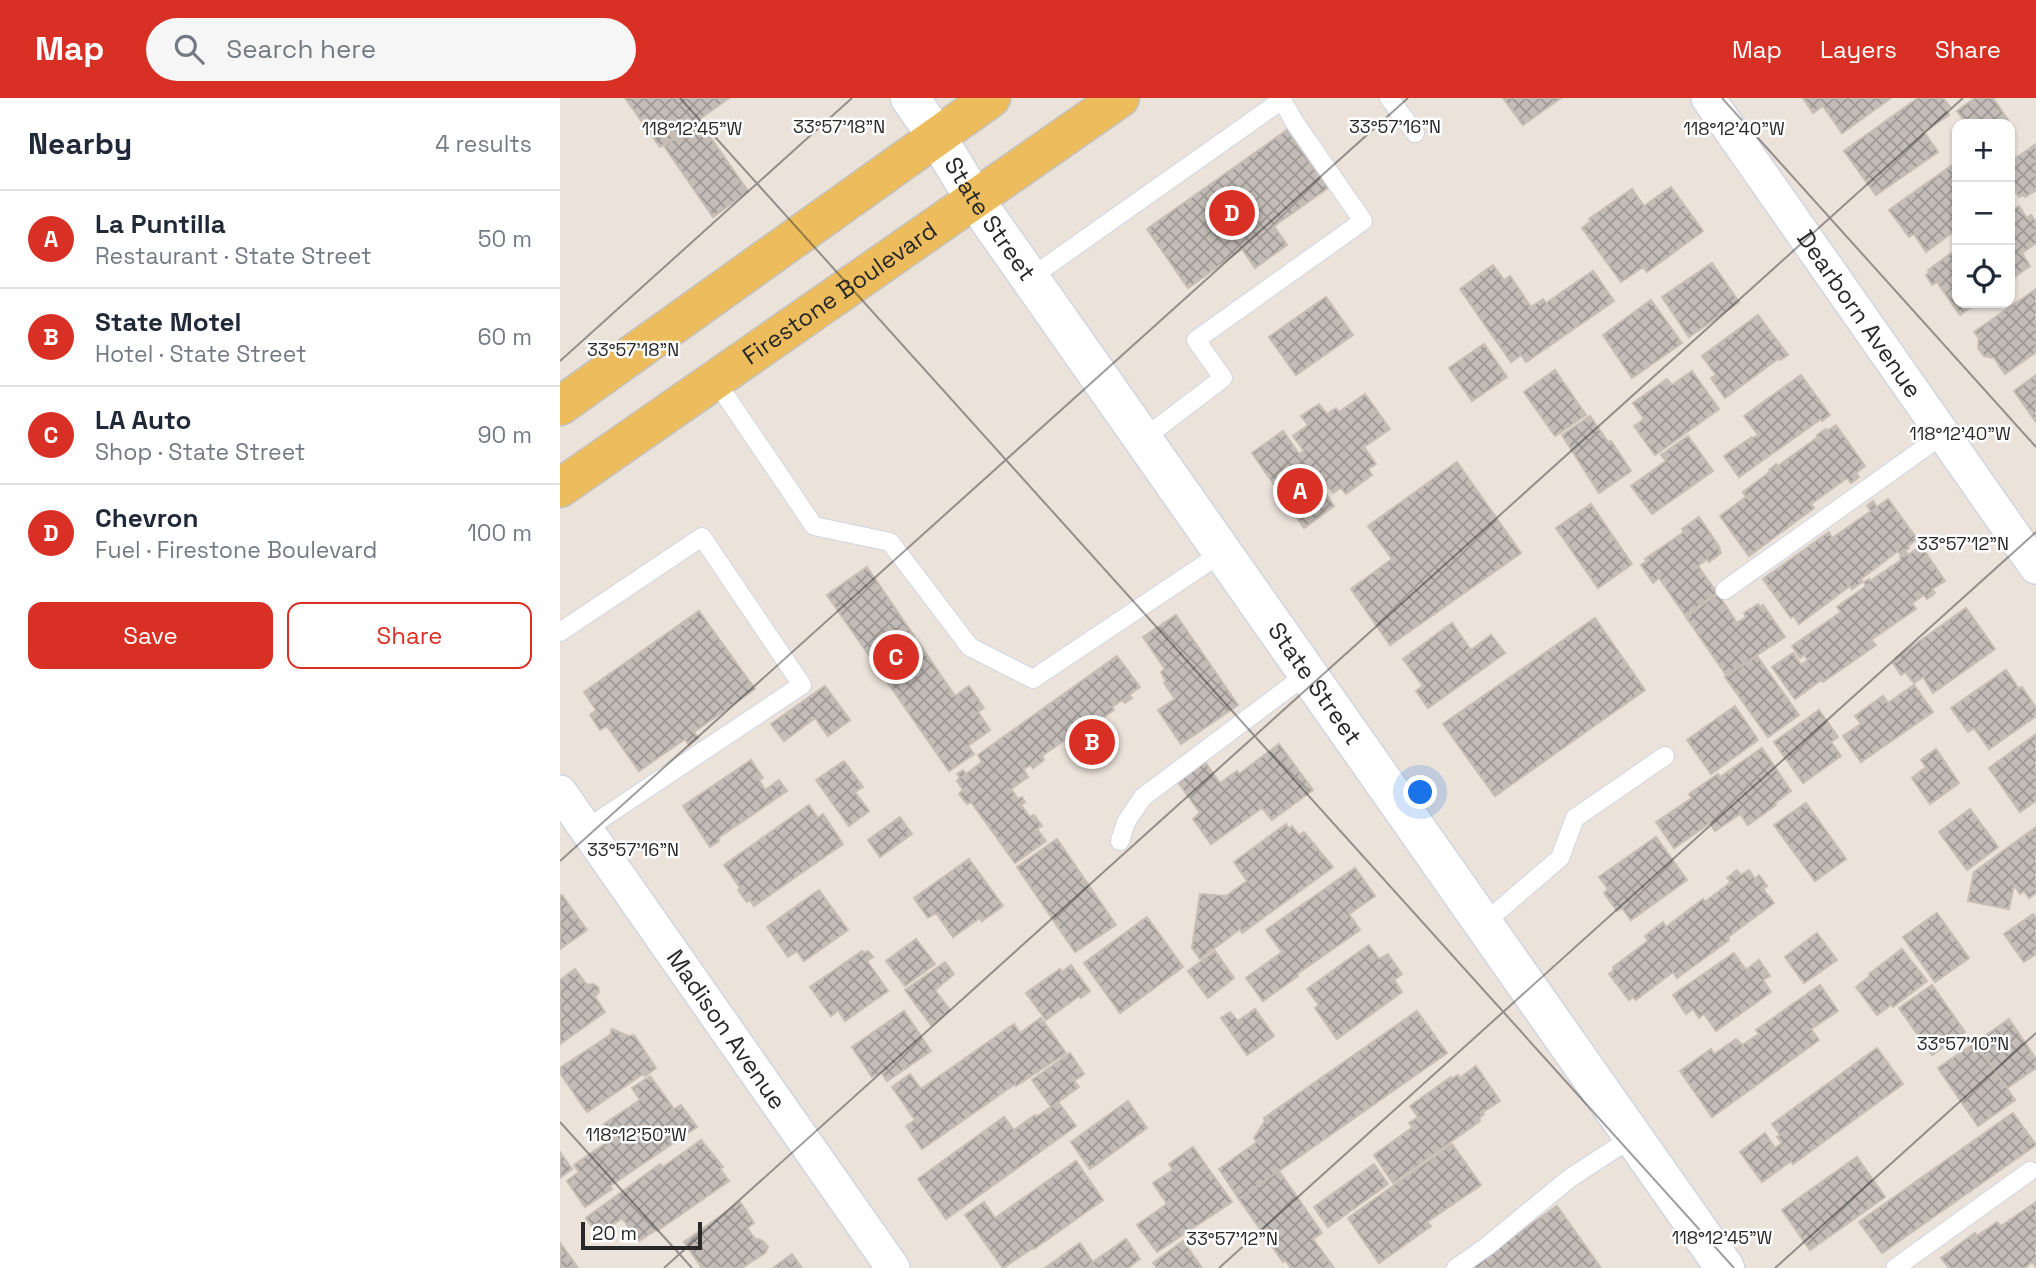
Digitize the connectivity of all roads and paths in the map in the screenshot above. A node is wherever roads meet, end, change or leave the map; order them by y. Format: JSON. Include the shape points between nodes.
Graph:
{"nodes":[{"id":1,"x":910,"y":98,"type":"edge"},
{"id":2,"x":991,"y":98,"type":"edge"},
{"id":3,"x":1120,"y":98,"type":"edge"},
{"id":4,"x":1389,"y":98,"type":"edge"},
{"id":5,"x":1707,"y":98,"type":"edge"},
{"id":6,"x":1281,"y":99,"type":"edge"},
{"id":7,"x":1415,"y":133,"type":"dead end"},
{"id":8,"x":937,"y":137,"type":"junction"},
{"id":9,"x":975,"y":200,"type":"junction"},
{"id":10,"x":1030,"y":278,"type":"junction"},
{"id":11,"x":715,"y":380,"type":"junction"},
{"id":12,"x":560,"y":406,"type":"edge"},
{"id":13,"x":1944,"y":434,"type":"junction"},
{"id":14,"x":1143,"y":439,"type":"junction"},
{"id":15,"x":560,"y":488,"type":"edge"},
{"id":16,"x":1223,"y":552,"type":"junction"},
{"id":17,"x":2036,"y":567,"type":"edge"},
{"id":18,"x":1725,"y":590,"type":"dead end"},
{"id":19,"x":560,"y":632,"type":"edge"},
{"id":20,"x":1307,"y":674,"type":"junction"},
{"id":21,"x":1665,"y":757,"type":"dead end"},
{"id":22,"x":560,"y":792,"type":"edge"},
{"id":23,"x":586,"y":829,"type":"junction"},
{"id":24,"x":1120,"y":841,"type":"dead end"},
{"id":25,"x":1483,"y":924,"type":"junction"},
{"id":26,"x":1633,"y":1137,"type":"junction"},
{"id":27,"x":2030,"y":1171,"type":"dead end"},
{"id":28,"x":893,"y":1268,"type":"edge"},
{"id":29,"x":1456,"y":1268,"type":"edge"},
{"id":30,"x":1724,"y":1268,"type":"edge"},
{"id":31,"x":1895,"y":1268,"type":"edge"}],
"edges":[{"from":1,"to":8,"type":"main road","name":"State Street"},
{"from":2,"to":8,"type":"main road"},
{"from":3,"to":9,"type":"main road","name":"Firestone Boulevard"},
{"from":4,"to":7,"type":"lane"},
{"from":5,"to":13,"type":"street","name":"Dearborn Avenue"},
{"from":6,"to":10,"type":"lane"},
{"from":6,"to":14,"type":"lane","via":[[1363,222],[1196,340],[1223,378]]},
{"from":8,"to":9,"type":"main road","name":"State Street"},
{"from":8,"to":12,"type":"main road"},
{"from":9,"to":10,"type":"main road","name":"State Street"},
{"from":9,"to":11,"type":"main road","name":"Firestone Boulevard"},
{"from":10,"to":14,"type":"main road","name":"State Street"},
{"from":11,"to":15,"type":"main road","name":"Firestone Boulevard"},
{"from":11,"to":16,"type":"lane","via":[[814,526],[891,542],[970,647],[1033,678]]},
{"from":13,"to":17,"type":"street","name":"Dearborn Avenue"},
{"from":13,"to":18,"type":"lane"},
{"from":14,"to":16,"type":"main road","name":"State Street"},
{"from":16,"to":20,"type":"main road","name":"State Street"},
{"from":19,"to":23,"type":"lane","via":[[702,537],[802,685]]},
{"from":20,"to":24,"type":"lane","via":[[1143,797]]},
{"from":20,"to":25,"type":"main road","name":"State Street"},
{"from":21,"to":25,"type":"lane","via":[[1575,818],[1560,858]]},
{"from":22,"to":23,"type":"street","name":"Madison Avenue"},
{"from":23,"to":28,"type":"street","name":"Madison Avenue"},
{"from":25,"to":26,"type":"main road","name":"State Street"},
{"from":26,"to":29,"type":"lane","via":[[1570,1178]]},
{"from":26,"to":30,"type":"main road","name":"State Street"},
{"from":27,"to":31,"type":"lane"}]}
